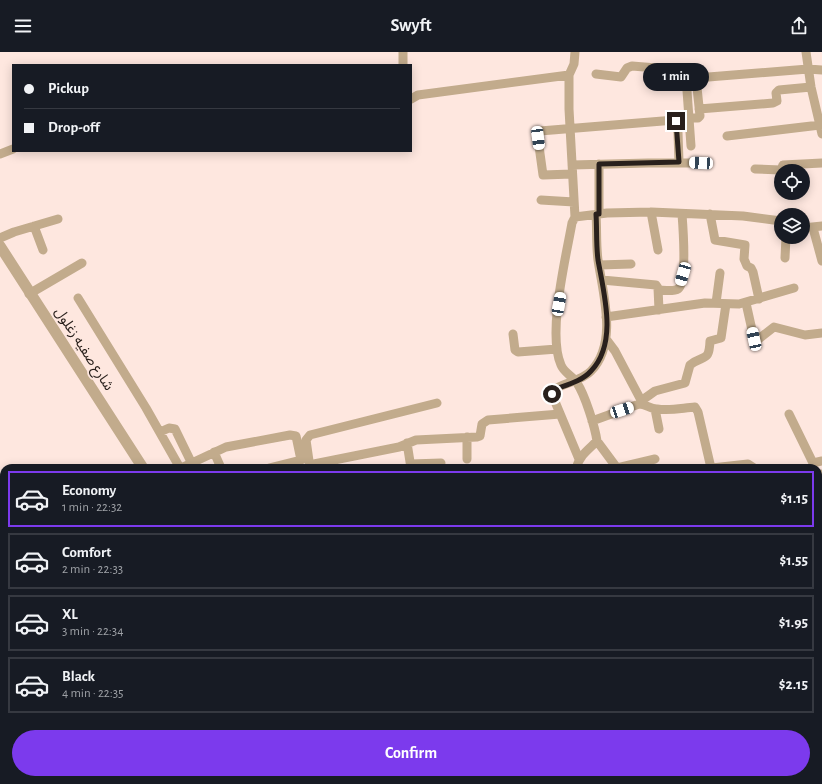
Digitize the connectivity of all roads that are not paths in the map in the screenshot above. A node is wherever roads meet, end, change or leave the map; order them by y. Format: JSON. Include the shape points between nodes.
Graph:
{"nodes":[{"id":1,"x":402,"y":52,"type":"edge"},
{"id":2,"x":575,"y":52,"type":"edge"},
{"id":3,"x":806,"y":52,"type":"edge"},
{"id":4,"x":403,"y":64,"type":"edge"},
{"id":5,"x":808,"y":69,"type":"junction"},
{"id":6,"x":822,"y":70,"type":"edge"},
{"id":7,"x":596,"y":74,"type":"dead end"},
{"id":8,"x":569,"y":75,"type":"junction"},
{"id":9,"x":686,"y":77,"type":"junction"},
{"id":10,"x":696,"y":78,"type":"junction"},
{"id":11,"x":811,"y":87,"type":"junction"},
{"id":12,"x":412,"y":99,"type":"edge"},
{"id":13,"x":699,"y":109,"type":"junction"},
{"id":14,"x":689,"y":118,"type":"junction"},
{"id":15,"x":569,"y":128,"type":"junction"},
{"id":16,"x":821,"y":129,"type":"edge"},
{"id":17,"x":728,"y":136,"type":"dead end"},
{"id":18,"x":691,"y":146,"type":"dead end"},
{"id":19,"x":12,"y":150,"type":"edge"},
{"id":20,"x":0,"y":154,"type":"edge"},
{"id":21,"x":679,"y":162,"type":"junction"},
{"id":22,"x":701,"y":163,"type":"dead end"},
{"id":23,"x":822,"y":163,"type":"edge"},
{"id":24,"x":599,"y":164,"type":"junction"},
{"id":25,"x":755,"y":169,"type":"dead end"},
{"id":26,"x":572,"y":170,"type":"junction"},
{"id":27,"x":541,"y":200,"type":"dead end"},
{"id":28,"x":574,"y":202,"type":"junction"},
{"id":29,"x":651,"y":212,"type":"junction"},
{"id":30,"x":598,"y":214,"type":"junction"},
{"id":31,"x":682,"y":214,"type":"junction"},
{"id":32,"x":710,"y":214,"type":"junction"},
{"id":33,"x":575,"y":218,"type":"junction"},
{"id":34,"x":58,"y":219,"type":"dead end"},
{"id":35,"x":774,"y":220,"type":"edge"},
{"id":36,"x":34,"y":226,"type":"junction"},
{"id":37,"x":818,"y":227,"type":"edge"},
{"id":38,"x":0,"y":238,"type":"edge"},
{"id":39,"x":786,"y":244,"type":"edge"},
{"id":40,"x":0,"y":246,"type":"edge"},
{"id":41,"x":43,"y":250,"type":"dead end"},
{"id":42,"x":658,"y":250,"type":"dead end"},
{"id":43,"x":785,"y":258,"type":"dead end"},
{"id":44,"x":822,"y":261,"type":"edge"},
{"id":45,"x":82,"y":264,"type":"dead end"},
{"id":46,"x":630,"y":264,"type":"dead end"},
{"id":47,"x":600,"y":265,"type":"junction"},
{"id":48,"x":720,"y":273,"type":"dead end"},
{"id":49,"x":602,"y":280,"type":"junction"},
{"id":50,"x":794,"y":288,"type":"dead end"},
{"id":51,"x":658,"y":290,"type":"junction"},
{"id":52,"x":29,"y":294,"type":"junction"},
{"id":53,"x":78,"y":298,"type":"dead end"},
{"id":54,"x":759,"y":299,"type":"junction"},
{"id":55,"x":716,"y":303,"type":"junction"},
{"id":56,"x":746,"y":303,"type":"junction"},
{"id":57,"x":726,"y":304,"type":"junction"},
{"id":58,"x":659,"y":310,"type":"junction"},
{"id":59,"x":606,"y":317,"type":"junction"},
{"id":60,"x":822,"y":333,"type":"edge"},
{"id":61,"x":513,"y":334,"type":"dead end"},
{"id":62,"x":606,"y":339,"type":"junction"},
{"id":63,"x":557,"y":349,"type":"junction"},
{"id":64,"x":576,"y":381,"type":"junction"},
{"id":65,"x":437,"y":403,"type":"dead end"},
{"id":66,"x":642,"y":403,"type":"junction"},
{"id":67,"x":655,"y":409,"type":"junction"},
{"id":68,"x":560,"y":414,"type":"junction"},
{"id":69,"x":789,"y":414,"type":"dead end"},
{"id":70,"x":592,"y":421,"type":"junction"},
{"id":71,"x":659,"y":429,"type":"dead end"},
{"id":72,"x":160,"y":432,"type":"junction"},
{"id":73,"x":466,"y":437,"type":"junction"},
{"id":74,"x":597,"y":441,"type":"junction"},
{"id":75,"x":408,"y":443,"type":"junction"},
{"id":76,"x":214,"y":452,"type":"junction"},
{"id":77,"x":467,"y":459,"type":"dead end"},
{"id":78,"x":655,"y":459,"type":"dead end"},
{"id":79,"x":822,"y":461,"type":"edge"},
{"id":80,"x":441,"y":463,"type":"dead end"},
{"id":81,"x":140,"y":464,"type":"edge"},
{"id":82,"x":179,"y":464,"type":"edge"},
{"id":83,"x":192,"y":464,"type":"edge"},
{"id":84,"x":196,"y":464,"type":"edge"},
{"id":85,"x":220,"y":464,"type":"edge"},
{"id":86,"x":284,"y":464,"type":"edge"},
{"id":87,"x":309,"y":464,"type":"edge"},
{"id":88,"x":322,"y":464,"type":"edge"},
{"id":89,"x":411,"y":464,"type":"edge"},
{"id":90,"x":431,"y":464,"type":"edge"},
{"id":91,"x":577,"y":464,"type":"edge"},
{"id":92,"x":614,"y":464,"type":"edge"},
{"id":93,"x":634,"y":464,"type":"edge"},
{"id":94,"x":710,"y":464,"type":"edge"}],
"edges":[{"from":1,"to":4,"type":"street"},
{"from":2,"to":8,"type":"street","via":[[574,64]]},
{"from":3,"to":5,"type":"street"},
{"from":5,"to":6,"type":"street"},
{"from":5,"to":10,"type":"street"},
{"from":5,"to":11,"type":"street"},
{"from":7,"to":9,"type":"street","via":[[621,77],[627,68],[632,66],[669,69]]},
{"from":8,"to":12,"type":"street"},
{"from":8,"to":15,"type":"street"},
{"from":9,"to":10,"type":"street"},
{"from":9,"to":14,"type":"street"},
{"from":10,"to":13,"type":"street"},
{"from":11,"to":13,"type":"street","via":[[779,90],[776,93],[777,101],[773,103]]},
{"from":11,"to":16,"type":"street"},
{"from":13,"to":14,"type":"street","via":[[700,117]]},
{"from":14,"to":18,"type":"street"},
{"from":15,"to":21,"type":"street","via":[[675,120]]},
{"from":15,"to":26,"type":"street"},
{"from":15,"to":26,"type":"street","via":[[543,130],[538,133],[538,138],[543,175]]},
{"from":16,"to":17,"type":"street"},
{"from":19,"to":20,"type":"street"},
{"from":21,"to":22,"type":"street"},
{"from":21,"to":24,"type":"street"},
{"from":23,"to":25,"type":"street","via":[[783,165],[781,170]]},
{"from":24,"to":26,"type":"street"},
{"from":24,"to":30,"type":"street"},
{"from":26,"to":28,"type":"street"},
{"from":27,"to":28,"type":"street"},
{"from":28,"to":33,"type":"street"},
{"from":29,"to":30,"type":"street"},
{"from":29,"to":31,"type":"street"},
{"from":29,"to":42,"type":"street"},
{"from":30,"to":33,"type":"street"},
{"from":30,"to":47,"type":"street"},
{"from":31,"to":32,"type":"street"},
{"from":31,"to":51,"type":"street","via":[[684,269],[680,287]]},
{"from":32,"to":35,"type":"street"},
{"from":32,"to":54,"type":"street","via":[[715,240],[745,245],[744,259],[753,272]]},
{"from":33,"to":63,"type":"street","via":[[571,227],[557,315]]},
{"from":34,"to":36,"type":"street"},
{"from":36,"to":38,"type":"street"},
{"from":36,"to":41,"type":"street"},
{"from":37,"to":44,"type":"street"},
{"from":39,"to":43,"type":"street"},
{"from":40,"to":52,"type":"street","name":"شارع صفيه زغلول"},
{"from":45,"to":52,"type":"street"},
{"from":46,"to":47,"type":"street"},
{"from":47,"to":49,"type":"street"},
{"from":48,"to":55,"type":"street"},
{"from":49,"to":51,"type":"street","via":[[640,285],[655,284]]},
{"from":49,"to":59,"type":"street"},
{"from":50,"to":54,"type":"street"},
{"from":51,"to":58,"type":"street"},
{"from":52,"to":81,"type":"street","name":"شارع صفيه زغلول"},
{"from":53,"to":72,"type":"street"},
{"from":54,"to":56,"type":"street"},
{"from":55,"to":57,"type":"street"},
{"from":55,"to":58,"type":"street","via":[[705,302]]},
{"from":56,"to":57,"type":"street"},
{"from":56,"to":60,"type":"street","via":[[756,341],[774,327],[805,335]]},
{"from":57,"to":66,"type":"street","via":[[721,338],[710,341],[707,356],[690,365],[685,383],[655,391]]},
{"from":58,"to":59,"type":"street"},
{"from":59,"to":62,"type":"street"},
{"from":61,"to":63,"type":"street","via":[[515,350],[518,352]]},
{"from":62,"to":64,"type":"street","via":[[598,361],[591,371]]},
{"from":62,"to":66,"type":"street"},
{"from":63,"to":64,"type":"street","via":[[564,370]]},
{"from":64,"to":68,"type":"street","via":[[552,391]]},
{"from":64,"to":70,"type":"street"},
{"from":65,"to":87,"type":"street","via":[[310,435],[306,440]]},
{"from":66,"to":67,"type":"street"},
{"from":66,"to":70,"type":"street"},
{"from":67,"to":71,"type":"street"},
{"from":67,"to":94,"type":"street","via":[[682,410],[695,407]]},
{"from":68,"to":73,"type":"street","via":[[488,420],[482,424],[479,437]]},
{"from":68,"to":91,"type":"street"},
{"from":69,"to":79,"type":"street","via":[[813,463]]},
{"from":70,"to":74,"type":"street"},
{"from":72,"to":82,"type":"street"},
{"from":72,"to":83,"type":"street","via":[[169,428],[175,429]]},
{"from":73,"to":75,"type":"street","via":[[416,440]]},
{"from":73,"to":77,"type":"street"},
{"from":74,"to":91,"type":"street"},
{"from":74,"to":92,"type":"street"},
{"from":75,"to":88,"type":"street"},
{"from":75,"to":89,"type":"street"},
{"from":76,"to":84,"type":"street"},
{"from":76,"to":85,"type":"street"},
{"from":76,"to":86,"type":"street","via":[[237,444],[296,436],[300,460]]},
{"from":78,"to":93,"type":"street"},
{"from":80,"to":90,"type":"street"}]}
